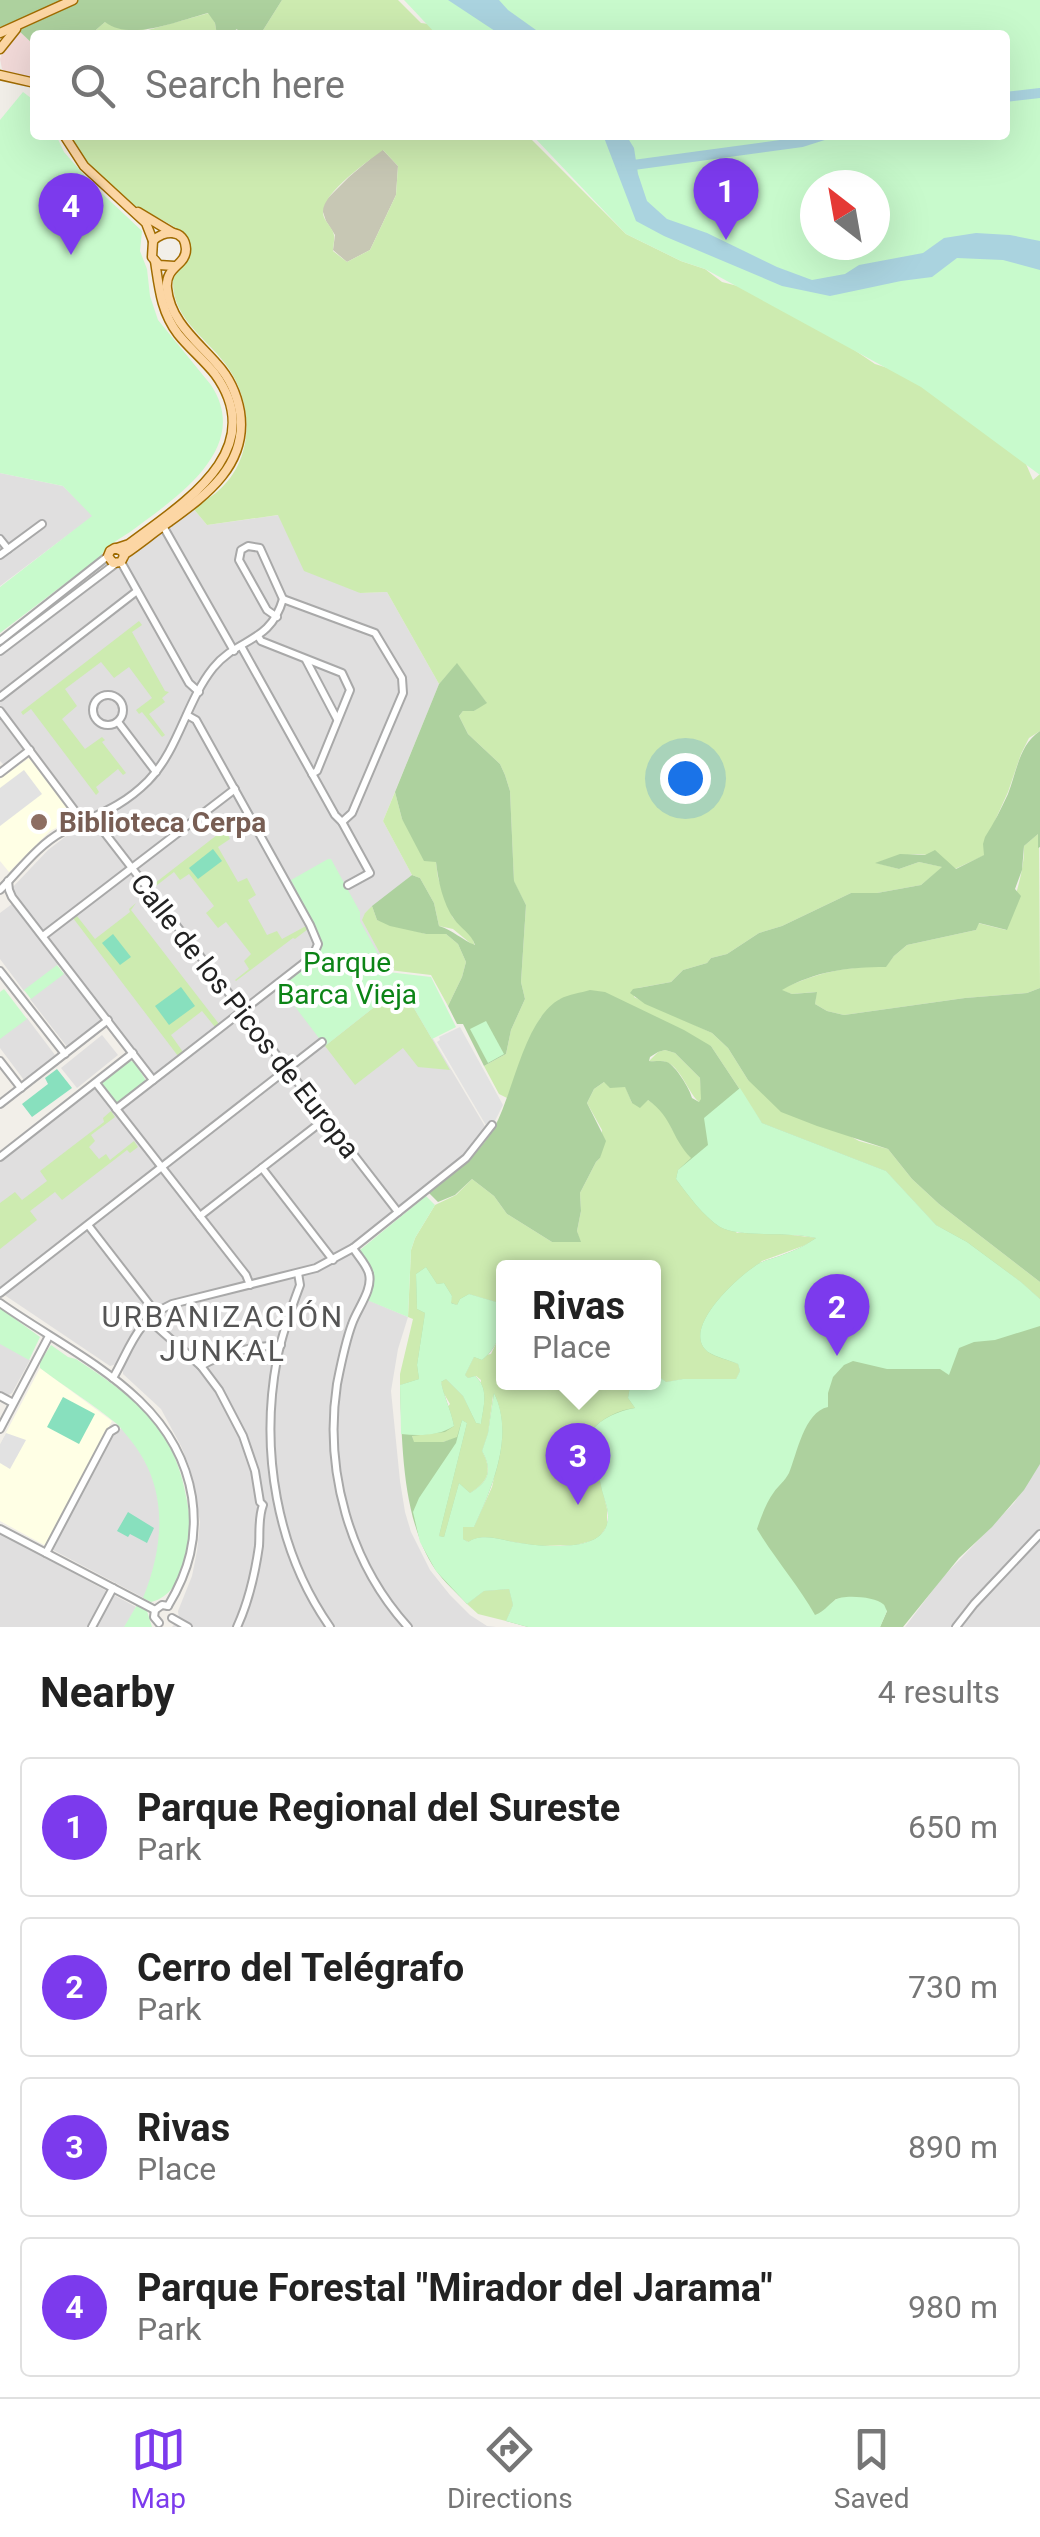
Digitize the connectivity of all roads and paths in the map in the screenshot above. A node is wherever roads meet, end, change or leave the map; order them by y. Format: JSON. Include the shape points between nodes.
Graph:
{"nodes":[{"id":1,"x":73,"y":0,"type":"edge"},
{"id":2,"x":26,"y":21,"type":"junction"},
{"id":3,"x":0,"y":33,"type":"edge"},
{"id":4,"x":0,"y":49,"type":"edge"},
{"id":5,"x":0,"y":75,"type":"edge"},
{"id":6,"x":30,"y":82,"type":"edge"},
{"id":7,"x":67,"y":140,"type":"edge"},
{"id":8,"x":124,"y":204,"type":"junction"},
{"id":9,"x":173,"y":232,"type":"junction"},
{"id":10,"x":152,"y":241,"type":"junction"},
{"id":11,"x":155,"y":261,"type":"junction"},
{"id":12,"x":174,"y":266,"type":"junction"},
{"id":13,"x":42,"y":524,"type":"dead end"},
{"id":14,"x":162,"y":526,"type":"junction"},
{"id":15,"x":0,"y":539,"type":"edge"},
{"id":16,"x":4,"y":552,"type":"edge"},
{"id":17,"x":108,"y":556,"type":"joint"},
{"id":18,"x":119,"y":557,"type":"junction"},
{"id":19,"x":137,"y":591,"type":"junction"},
{"id":20,"x":282,"y":599,"type":"junction"},
{"id":21,"x":277,"y":617,"type":"junction"},
{"id":22,"x":258,"y":636,"type":"junction"},
{"id":23,"x":0,"y":641,"type":"edge"},
{"id":24,"x":238,"y":649,"type":"junction"},
{"id":25,"x":0,"y":651,"type":"edge"},
{"id":26,"x":305,"y":658,"type":"junction"},
{"id":27,"x":200,"y":692,"type":"junction"},
{"id":28,"x":0,"y":697,"type":"edge"},
{"id":29,"x":0,"y":712,"type":"edge"},
{"id":30,"x":187,"y":715,"type":"junction"},
{"id":31,"x":338,"y":720,"type":"junction"},
{"id":32,"x":118,"y":722,"type":"junction"},
{"id":33,"x":30,"y":750,"type":"junction"},
{"id":34,"x":1,"y":770,"type":"edge"},
{"id":35,"x":156,"y":772,"type":"junction"},
{"id":36,"x":312,"y":774,"type":"junction"},
{"id":37,"x":235,"y":789,"type":"junction"},
{"id":38,"x":94,"y":819,"type":"junction"},
{"id":39,"x":342,"y":822,"type":"junction"},
{"id":40,"x":84,"y":823,"type":"junction"},
{"id":41,"x":130,"y":868,"type":"junction"},
{"id":42,"x":8,"y":882,"type":"junction"},
{"id":43,"x":348,"y":886,"type":"dead end"},
{"id":44,"x":0,"y":892,"type":"edge"},
{"id":45,"x":12,"y":896,"type":"junction"},
{"id":46,"x":43,"y":936,"type":"junction"},
{"id":47,"x":0,"y":971,"type":"edge"},
{"id":48,"x":241,"y":1012,"type":"junction"},
{"id":49,"x":108,"y":1020,"type":"junction"},
{"id":50,"x":322,"y":1042,"type":"dead end"},
{"id":51,"x":133,"y":1053,"type":"junction"},
{"id":52,"x":65,"y":1054,"type":"junction"},
{"id":53,"x":0,"y":1061,"type":"edge"},
{"id":54,"x":286,"y":1070,"type":"junction"},
{"id":55,"x":153,"y":1080,"type":"junction"},
{"id":56,"x":96,"y":1083,"type":"junction"},
{"id":57,"x":21,"y":1088,"type":"junction"},
{"id":58,"x":0,"y":1104,"type":"edge"},
{"id":59,"x":116,"y":1109,"type":"junction"},
{"id":60,"x":325,"y":1119,"type":"junction"},
{"id":61,"x":492,"y":1125,"type":"dead end"},
{"id":62,"x":0,"y":1156,"type":"edge"},
{"id":63,"x":161,"y":1167,"type":"junction"},
{"id":64,"x":262,"y":1168,"type":"junction"},
{"id":65,"x":398,"y":1212,"type":"junction"},
{"id":66,"x":200,"y":1216,"type":"junction"},
{"id":67,"x":88,"y":1225,"type":"junction"},
{"id":68,"x":353,"y":1248,"type":"junction"},
{"id":69,"x":333,"y":1260,"type":"junction"},
{"id":70,"x":298,"y":1273,"type":"junction"},
{"id":71,"x":250,"y":1285,"type":"junction"},
{"id":72,"x":0,"y":1293,"type":"edge"},
{"id":73,"x":0,"y":1303,"type":"edge"},
{"id":74,"x":156,"y":1313,"type":"junction"},
{"id":75,"x":148,"y":1319,"type":"junction"},
{"id":76,"x":49,"y":1336,"type":"junction"},
{"id":77,"x":281,"y":1345,"type":"junction"},
{"id":78,"x":200,"y":1366,"type":"junction"},
{"id":79,"x":113,"y":1378,"type":"junction"},
{"id":80,"x":0,"y":1396,"type":"edge"},
{"id":81,"x":13,"y":1403,"type":"junction"},
{"id":82,"x":0,"y":1428,"type":"edge"},
{"id":83,"x":115,"y":1429,"type":"dead end"},
{"id":84,"x":272,"y":1468,"type":"junction"},
{"id":85,"x":255,"y":1471,"type":"junction"},
{"id":86,"x":278,"y":1504,"type":"junction"},
{"id":87,"x":263,"y":1506,"type":"junction"},
{"id":88,"x":0,"y":1528,"type":"edge"},
{"id":89,"x":1040,"y":1534,"type":"edge"},
{"id":90,"x":46,"y":1553,"type":"junction"},
{"id":91,"x":113,"y":1588,"type":"junction"},
{"id":92,"x":168,"y":1606,"type":"junction"},
{"id":93,"x":154,"y":1610,"type":"junction"},
{"id":94,"x":172,"y":1618,"type":"junction"},
{"id":95,"x":158,"y":1625,"type":"edge"},
{"id":96,"x":92,"y":1627,"type":"edge"},
{"id":97,"x":188,"y":1627,"type":"edge"},
{"id":98,"x":237,"y":1627,"type":"edge"},
{"id":99,"x":330,"y":1627,"type":"edge"},
{"id":100,"x":408,"y":1627,"type":"edge"},
{"id":101,"x":956,"y":1627,"type":"edge"}],
"edges":[{"from":1,"to":2,"type":"main road"},
{"from":2,"to":3,"type":"main road"},
{"from":2,"to":4,"type":"main road"},
{"from":5,"to":6,"type":"main road"},
{"from":7,"to":8,"type":"main road"},
{"from":8,"to":9,"type":"main road"},
{"from":8,"to":10,"type":"main road","via":[[146,223]]},
{"from":9,"to":10,"type":"main road"},
{"from":9,"to":12,"type":"main road","via":[[186,251]]},
{"from":10,"to":11,"type":"main road"},
{"from":11,"to":12,"type":"main road"},
{"from":11,"to":18,"type":"main road","via":[[168,319],[226,394],[230,442],[219,468],[197,492]]},
{"from":12,"to":14,"type":"main road","via":[[166,288],[176,316],[227,377],[241,423],[236,454],[219,481]]},
{"from":13,"to":16,"type":"street"},
{"from":14,"to":18,"type":"main road"},
{"from":14,"to":24,"type":"street"},
{"from":15,"to":16,"type":"street"},
{"from":17,"to":18,"type":"main road","via":[[111,562]]},
{"from":17,"to":23,"type":"street"},
{"from":18,"to":19,"type":"street"},
{"from":18,"to":25,"type":"street"},
{"from":19,"to":27,"type":"street"},
{"from":19,"to":28,"type":"street"},
{"from":20,"to":21,"type":"street"},
{"from":20,"to":21,"type":"street","via":[[260,548],[241,550],[248,576]]},
{"from":20,"to":39,"type":"street","via":[[375,633],[404,682],[352,813]]},
{"from":21,"to":22,"type":"street"},
{"from":22,"to":24,"type":"street"},
{"from":22,"to":26,"type":"street"},
{"from":24,"to":27,"type":"street","via":[[216,665]]},
{"from":24,"to":36,"type":"street"},
{"from":26,"to":31,"type":"street"},
{"from":26,"to":31,"type":"street","via":[[346,678],[350,690]]},
{"from":27,"to":30,"type":"street"},
{"from":29,"to":33,"type":"street"},
{"from":30,"to":35,"type":"street"},
{"from":30,"to":37,"type":"street"},
{"from":31,"to":36,"type":"street"},
{"from":32,"to":32,"type":"street","via":[[120,699],[97,699],[98,722]]},
{"from":32,"to":35,"type":"street"},
{"from":33,"to":34,"type":"street"},
{"from":33,"to":40,"type":"street"},
{"from":35,"to":38,"type":"street"},
{"from":36,"to":39,"type":"street"},
{"from":37,"to":41,"type":"street"},
{"from":37,"to":48,"type":"street","via":[[318,944],[314,956]]},
{"from":38,"to":40,"type":"street"},
{"from":38,"to":41,"type":"street","name":"Calle de los Picos de Europa"},
{"from":39,"to":43,"type":"street","via":[[370,873]]},
{"from":40,"to":42,"type":"street","via":[[42,846]]},
{"from":41,"to":46,"type":"street"},
{"from":41,"to":48,"type":"street","name":"Calle de los Picos de Europa"},
{"from":42,"to":44,"type":"street"},
{"from":42,"to":45,"type":"street"},
{"from":44,"to":45,"type":"street"},
{"from":45,"to":46,"type":"street"},
{"from":46,"to":49,"type":"street"},
{"from":47,"to":52,"type":"street"},
{"from":48,"to":54,"type":"street","name":"Calle de los Picos de Europa"},
{"from":48,"to":55,"type":"street"},
{"from":49,"to":51,"type":"street"},
{"from":49,"to":52,"type":"street"},
{"from":50,"to":54,"type":"street"},
{"from":51,"to":55,"type":"street"},
{"from":51,"to":56,"type":"street"},
{"from":52,"to":57,"type":"street"},
{"from":53,"to":57,"type":"street"},
{"from":54,"to":60,"type":"street","name":"Calle de los Picos de Europa"},
{"from":54,"to":63,"type":"street"},
{"from":55,"to":59,"type":"street"},
{"from":56,"to":59,"type":"street"},
{"from":56,"to":62,"type":"street"},
{"from":57,"to":58,"type":"street"},
{"from":59,"to":63,"type":"street"},
{"from":60,"to":64,"type":"street"},
{"from":60,"to":65,"type":"street","name":"Calle de los Picos de Europa"},
{"from":61,"to":65,"type":"street","via":[[466,1158]]},
{"from":63,"to":66,"type":"street"},
{"from":63,"to":67,"type":"street"},
{"from":64,"to":66,"type":"street"},
{"from":64,"to":69,"type":"street"},
{"from":65,"to":68,"type":"street"},
{"from":66,"to":71,"type":"street"},
{"from":67,"to":72,"type":"street"},
{"from":67,"to":74,"type":"street"},
{"from":68,"to":69,"type":"street"},
{"from":68,"to":100,"type":"street","via":[[370,1278],[338,1380],[335,1458],[360,1555]]},
{"from":69,"to":70,"type":"street"},
{"from":70,"to":71,"type":"street"},
{"from":70,"to":77,"type":"street"},
{"from":71,"to":74,"type":"street"},
{"from":73,"to":76,"type":"street"},
{"from":74,"to":75,"type":"street"},
{"from":75,"to":78,"type":"street"},
{"from":75,"to":79,"type":"street"},
{"from":76,"to":79,"type":"street"},
{"from":76,"to":81,"type":"street"},
{"from":77,"to":78,"type":"street"},
{"from":77,"to":84,"type":"street","via":[[271,1403]]},
{"from":78,"to":85,"type":"street","via":[[232,1413]]},
{"from":79,"to":92,"type":"street","via":[[161,1423],[190,1482],[193,1547]]},
{"from":80,"to":81,"type":"street"},
{"from":81,"to":82,"type":"street"},
{"from":83,"to":90,"type":"street"},
{"from":84,"to":85,"type":"street"},
{"from":84,"to":86,"type":"street"},
{"from":85,"to":87,"type":"street"},
{"from":86,"to":87,"type":"street"},
{"from":86,"to":99,"type":"street","via":[[294,1558]]},
{"from":87,"to":98,"type":"street","via":[[254,1577]]},
{"from":88,"to":90,"type":"street"},
{"from":89,"to":101,"type":"street"},
{"from":90,"to":91,"type":"street"},
{"from":91,"to":93,"type":"street"},
{"from":91,"to":96,"type":"street"},
{"from":92,"to":93,"type":"street"},
{"from":92,"to":94,"type":"street"},
{"from":93,"to":95,"type":"street"},
{"from":94,"to":95,"type":"street"},
{"from":94,"to":97,"type":"street"}]}
